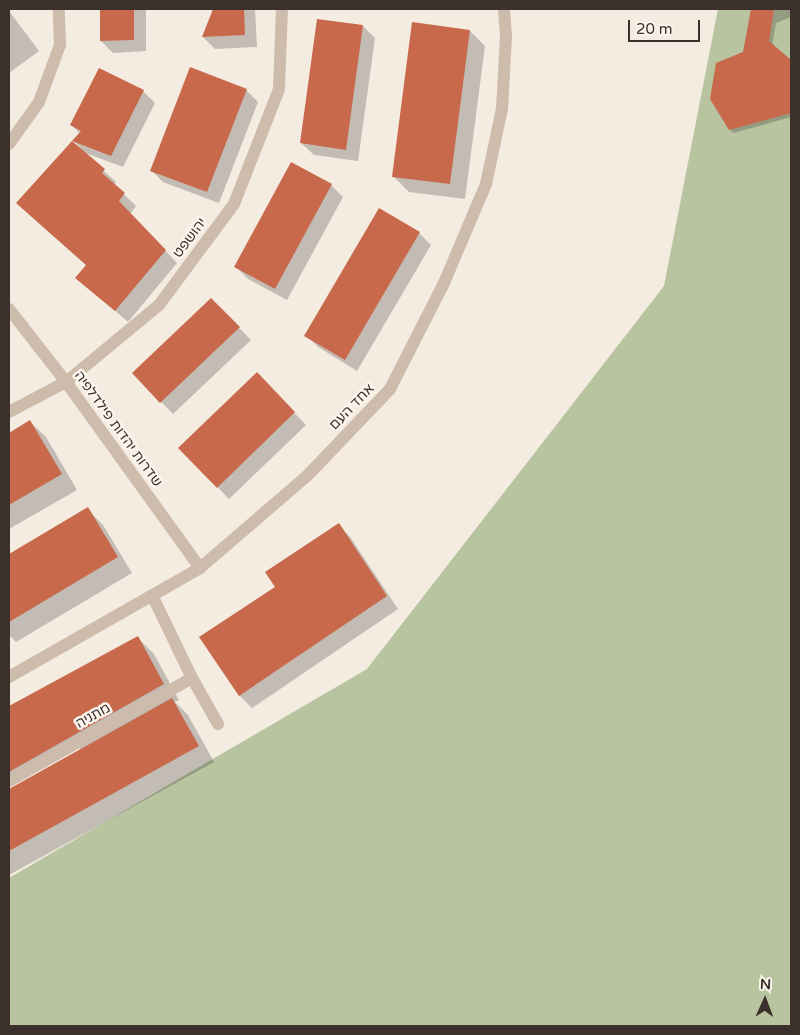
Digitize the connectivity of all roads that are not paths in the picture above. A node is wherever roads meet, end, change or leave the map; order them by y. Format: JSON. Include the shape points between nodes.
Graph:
{"nodes":[{"id":1,"x":59,"y":9,"type":"edge"},
{"id":2,"x":282,"y":9,"type":"edge"},
{"id":3,"x":504,"y":9,"type":"edge"},
{"id":4,"x":9,"y":144,"type":"edge"},
{"id":5,"x":9,"y":309,"type":"edge"},
{"id":6,"x":66,"y":382,"type":"junction"},
{"id":7,"x":9,"y":412,"type":"edge"},
{"id":8,"x":200,"y":568,"type":"junction"},
{"id":9,"x":152,"y":595,"type":"junction"},
{"id":10,"x":9,"y":677,"type":"edge"},
{"id":11,"x":192,"y":678,"type":"junction"},
{"id":12,"x":218,"y":724,"type":"dead end"},
{"id":13,"x":9,"y":780,"type":"edge"}],
"edges":[{"from":1,"to":4,"type":"street","via":[[60,45],[39,102]]},
{"from":2,"to":6,"type":"street","name":"יהושפט","via":[[279,90],[234,204],[159,305]]},
{"from":3,"to":8,"type":"street","name":"אחד העם","via":[[506,37],[502,109],[486,184],[444,283],[390,389],[307,476]]},
{"from":5,"to":6,"type":"street","name":"שדרות יהדות פילדלפיה"},
{"from":6,"to":7,"type":"street","name":"יהושפט"},
{"from":6,"to":8,"type":"street","name":"שדרות יהדות פילדלפיה"},
{"from":8,"to":9,"type":"street","name":"אחד העם"},
{"from":9,"to":10,"type":"street","name":"אחד העם"},
{"from":9,"to":11,"type":"street"},
{"from":11,"to":12,"type":"street"},
{"from":11,"to":13,"type":"street","name":"מתניה"}]}
